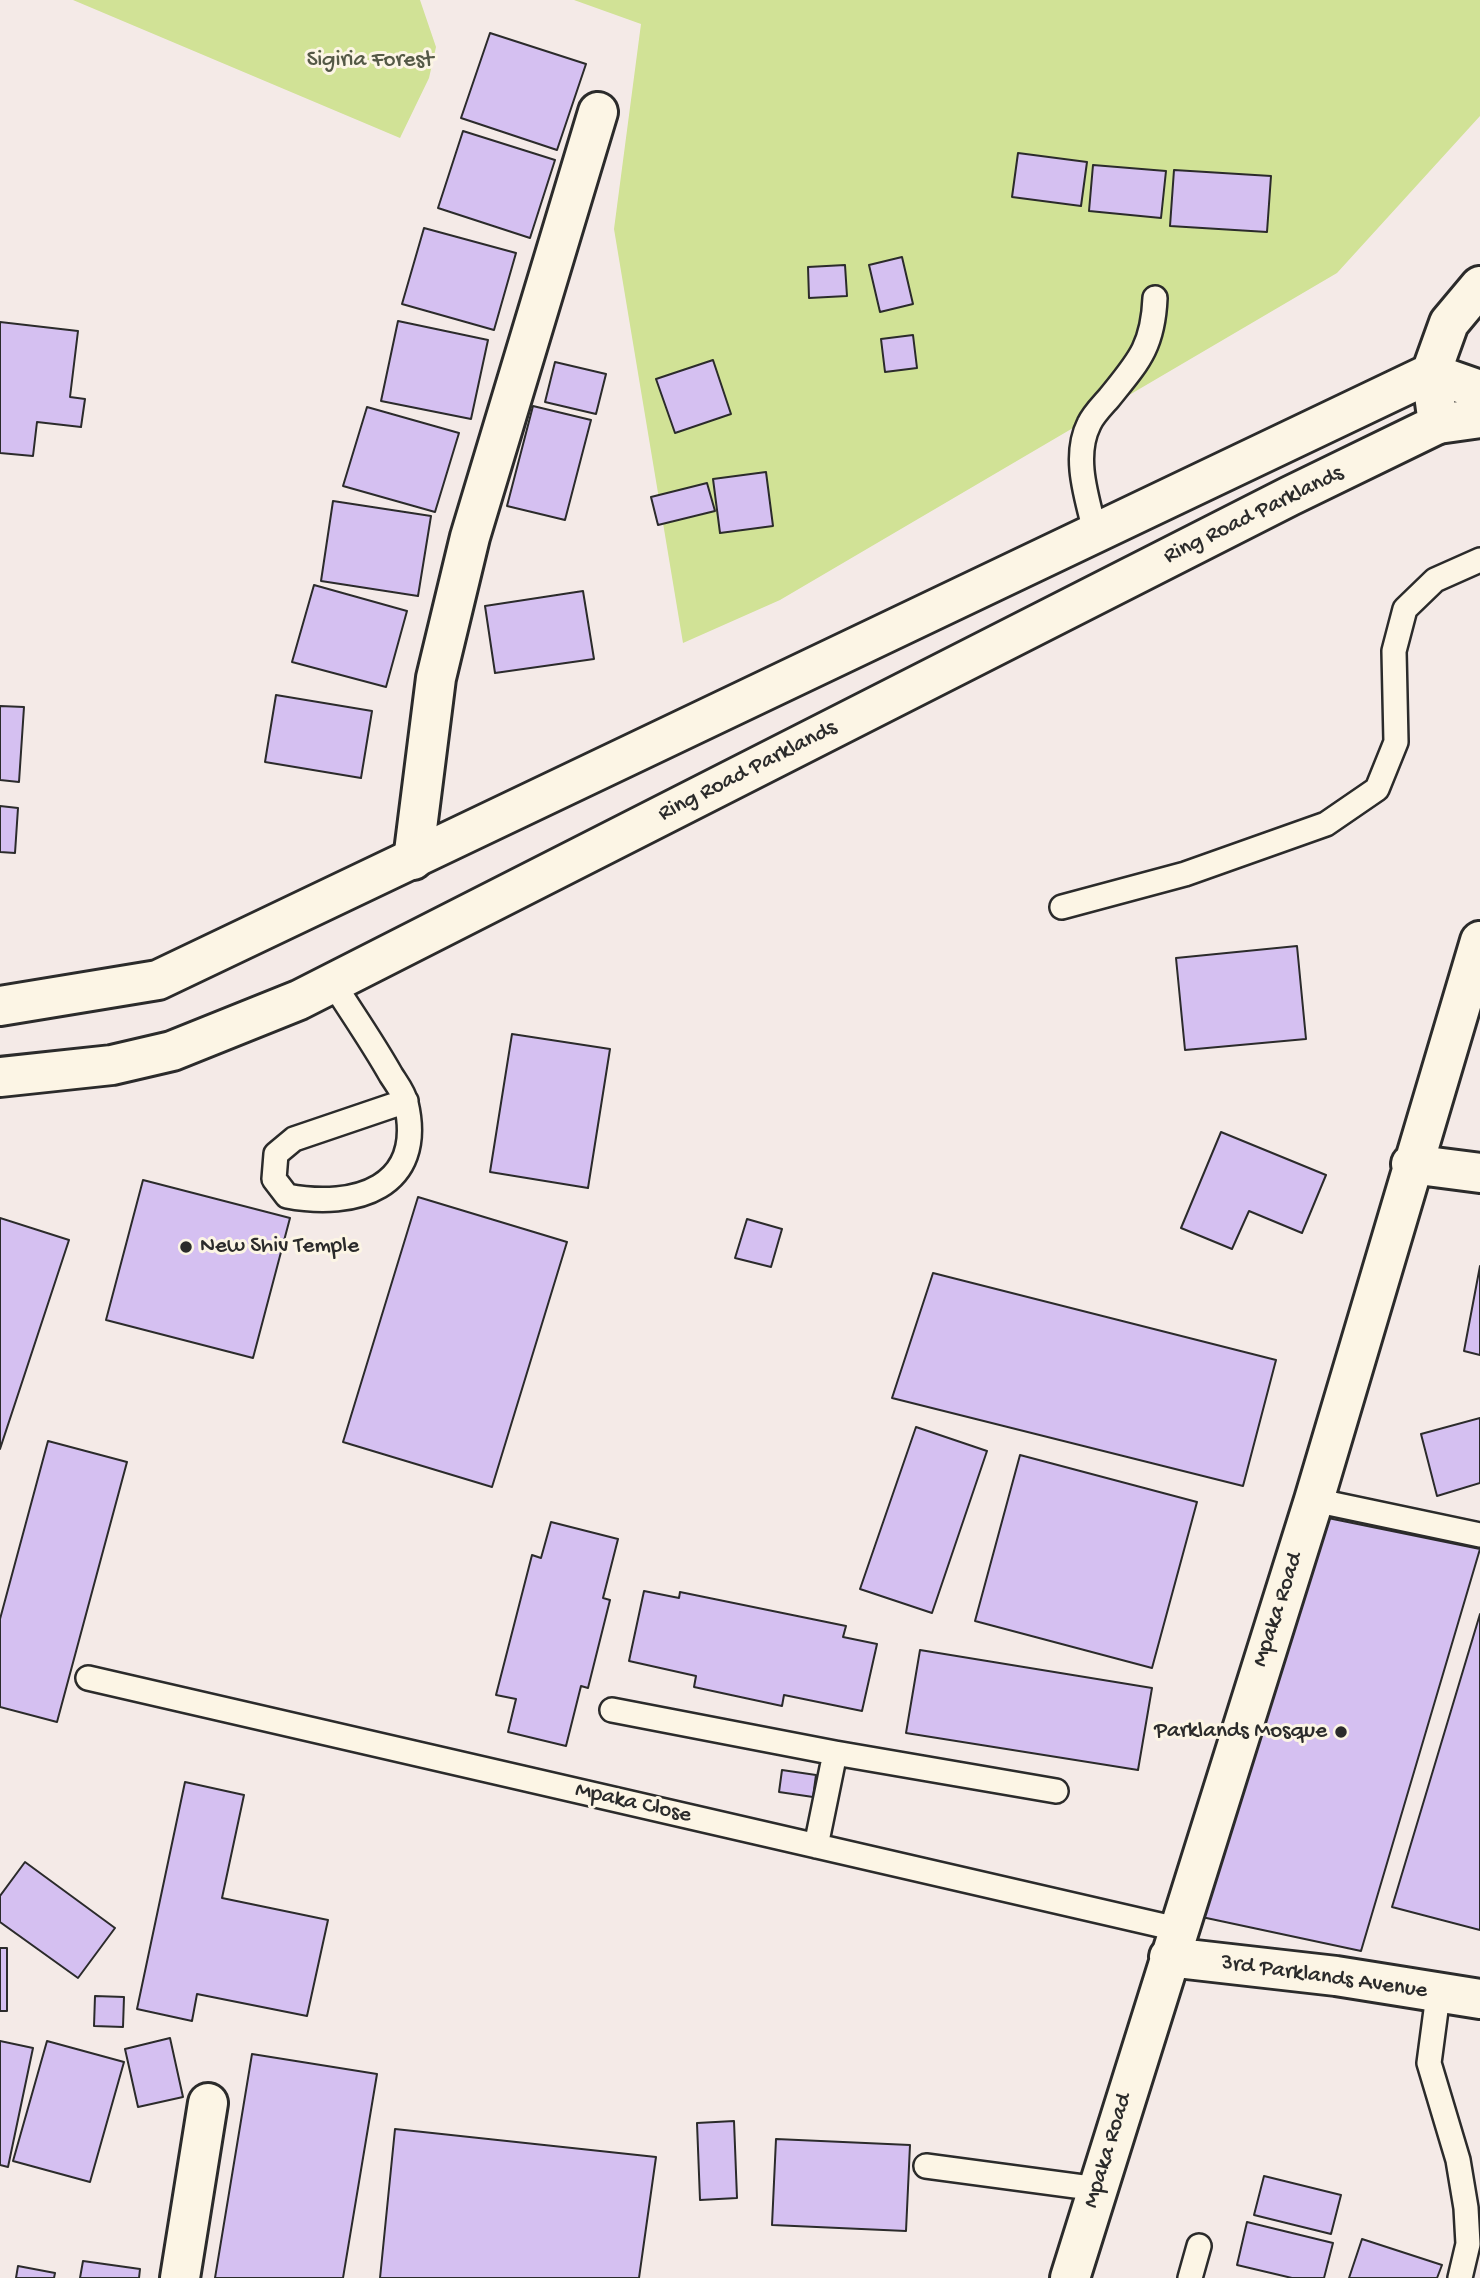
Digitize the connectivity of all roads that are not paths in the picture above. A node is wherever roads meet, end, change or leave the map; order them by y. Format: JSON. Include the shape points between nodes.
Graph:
{"nodes":[{"id":1,"x":598,"y":113,"type":"dead end"},
{"id":2,"x":1480,"y":286,"type":"edge"},
{"id":3,"x":1155,"y":299,"type":"dead end"},
{"id":4,"x":1431,"y":373,"type":"junction"},
{"id":5,"x":1480,"y":390,"type":"edge"},
{"id":6,"x":1480,"y":418,"type":"edge"},
{"id":7,"x":1438,"y":424,"type":"junction"},
{"id":8,"x":1096,"y":535,"type":"junction"},
{"id":9,"x":1480,"y":560,"type":"edge"},
{"id":10,"x":413,"y":860,"type":"junction"},
{"id":11,"x":1062,"y":907,"type":"dead end"},
{"id":12,"x":1480,"y":941,"type":"edge"},
{"id":13,"x":333,"y":983,"type":"junction"},
{"id":14,"x":0,"y":1006,"type":"edge"},
{"id":15,"x":0,"y":1077,"type":"edge"},
{"id":16,"x":406,"y":1101,"type":"junction"},
{"id":17,"x":1411,"y":1164,"type":"junction"},
{"id":18,"x":1480,"y":1173,"type":"edge"},
{"id":19,"x":1314,"y":1500,"type":"junction"},
{"id":20,"x":1480,"y":1535,"type":"edge"},
{"id":21,"x":88,"y":1678,"type":"dead end"},
{"id":22,"x":612,"y":1710,"type":"dead end"},
{"id":23,"x":835,"y":1753,"type":"junction"},
{"id":24,"x":1056,"y":1790,"type":"dead end"},
{"id":25,"x":816,"y":1846,"type":"junction"},
{"id":26,"x":1173,"y":1943,"type":"junction"},
{"id":27,"x":1438,"y":1995,"type":"junction"},
{"id":28,"x":1480,"y":1999,"type":"edge"},
{"id":29,"x":208,"y":2103,"type":"dead end"},
{"id":30,"x":926,"y":2166,"type":"dead end"},
{"id":31,"x":1098,"y":2189,"type":"junction"},
{"id":32,"x":1199,"y":2246,"type":"dead end"},
{"id":33,"x":180,"y":2278,"type":"edge"},
{"id":34,"x":1070,"y":2278,"type":"edge"},
{"id":35,"x":1190,"y":2278,"type":"edge"},
{"id":36,"x":1460,"y":2278,"type":"edge"}],
"edges":[{"from":1,"to":10,"type":"street","via":[[470,537],[436,678]]},
{"from":2,"to":4,"type":"street","via":[[1449,323]]},
{"from":3,"to":8,"type":"lane","via":[[1151,339],[1088,424],[1081,456]]},
{"from":4,"to":5,"type":"street"},
{"from":4,"to":7,"type":"street"},
{"from":4,"to":8,"type":"street"},
{"from":6,"to":7,"type":"street","name":"Ring Road Parklands"},
{"from":7,"to":13,"type":"street","name":"Ring Road Parklands"},
{"from":8,"to":10,"type":"street"},
{"from":9,"to":11,"type":"lane","via":[[1435,580],[1405,609],[1394,652],[1396,741],[1377,789],[1326,824],[1185,874]]},
{"from":10,"to":14,"type":"street","via":[[158,980]]},
{"from":12,"to":17,"type":"street","name":"Mpaka Road"},
{"from":13,"to":15,"type":"street","name":"Ring Road Parklands","via":[[172,1051],[112,1065]]},
{"from":13,"to":16,"type":"lane"},
{"from":16,"to":16,"type":"lane","via":[[409,1137],[402,1160],[387,1183],[364,1196],[316,1202],[288,1196],[274,1179],[276,1154],[294,1139]]},
{"from":17,"to":18,"type":"street"},
{"from":17,"to":19,"type":"street","name":"Mpaka Road"},
{"from":19,"to":20,"type":"lane"},
{"from":19,"to":26,"type":"street","name":"Mpaka Road"},
{"from":21,"to":25,"type":"lane","name":"Mpaka Close"},
{"from":22,"to":23,"type":"lane"},
{"from":23,"to":24,"type":"lane"},
{"from":23,"to":25,"type":"lane"},
{"from":25,"to":26,"type":"lane","name":"Mpaka Close"},
{"from":26,"to":27,"type":"street","name":"3rd Parklands Avenue"},
{"from":26,"to":31,"type":"street","name":"Mpaka Road"},
{"from":27,"to":28,"type":"street","name":"3rd Parklands Avenue"},
{"from":27,"to":36,"type":"lane","via":[[1429,2063],[1458,2160],[1466,2208],[1468,2244]]},
{"from":29,"to":33,"type":"street"},
{"from":30,"to":31,"type":"lane"},
{"from":31,"to":34,"type":"street","name":"Mpaka Road"},
{"from":32,"to":35,"type":"lane"}]}
